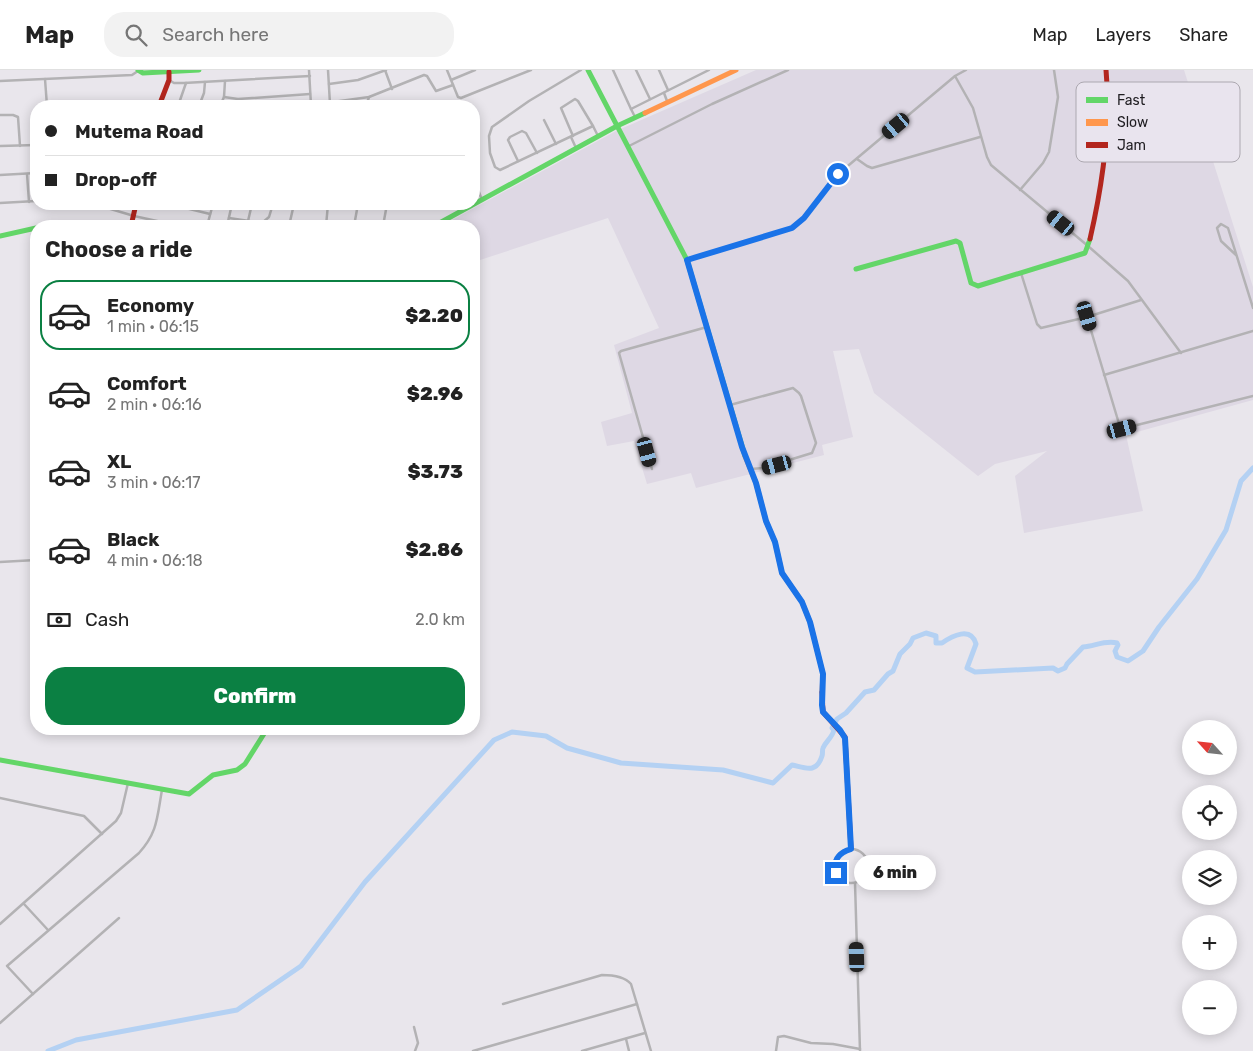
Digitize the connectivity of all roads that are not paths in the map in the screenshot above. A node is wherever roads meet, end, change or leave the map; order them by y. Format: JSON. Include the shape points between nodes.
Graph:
{"nodes":[{"id":1,"x":199,"y":70,"type":"edge"},
{"id":2,"x":309,"y":70,"type":"edge"},
{"id":3,"x":328,"y":70,"type":"edge"},
{"id":4,"x":385,"y":70,"type":"edge"},
{"id":5,"x":447,"y":70,"type":"edge"},
{"id":6,"x":475,"y":70,"type":"edge"},
{"id":7,"x":532,"y":70,"type":"edge"},
{"id":8,"x":581,"y":70,"type":"edge"},
{"id":9,"x":588,"y":70,"type":"edge"},
{"id":10,"x":613,"y":70,"type":"edge"},
{"id":11,"x":636,"y":70,"type":"edge"},
{"id":12,"x":659,"y":70,"type":"edge"},
{"id":13,"x":709,"y":70,"type":"edge"},
{"id":14,"x":736,"y":70,"type":"edge"},
{"id":15,"x":788,"y":70,"type":"edge"},
{"id":16,"x":966,"y":70,"type":"edge"},
{"id":17,"x":1054,"y":70,"type":"edge"},
{"id":18,"x":138,"y":71,"type":"edge"},
{"id":19,"x":469,"y":71,"type":"edge"},
{"id":20,"x":169,"y":72,"type":"junction"},
{"id":21,"x":310,"y":76,"type":"junction"},
{"id":22,"x":955,"y":76,"type":"junction"},
{"id":23,"x":46,"y":79,"type":"junction"},
{"id":24,"x":169,"y":80,"type":"junction"},
{"id":25,"x":451,"y":80,"type":"junction"},
{"id":26,"x":0,"y":81,"type":"edge"},
{"id":27,"x":225,"y":81,"type":"junction"},
{"id":28,"x":205,"y":82,"type":"junction"},
{"id":29,"x":186,"y":83,"type":"junction"},
{"id":30,"x":329,"y":84,"type":"junction"},
{"id":31,"x":453,"y":85,"type":"junction"},
{"id":32,"x":392,"y":89,"type":"junction"},
{"id":33,"x":668,"y":90,"type":"junction"},
{"id":34,"x":664,"y":93,"type":"junction"},
{"id":35,"x":310,"y":94,"type":"junction"},
{"id":36,"x":224,"y":97,"type":"junction"},
{"id":37,"x":369,"y":97,"type":"junction"},
{"id":38,"x":650,"y":99,"type":"junction"},
{"id":39,"x":47,"y":100,"type":"edge"},
{"id":40,"x":161,"y":100,"type":"edge"},
{"id":41,"x":180,"y":100,"type":"edge"},
{"id":42,"x":201,"y":100,"type":"edge"},
{"id":43,"x":223,"y":100,"type":"edge"},
{"id":44,"x":310,"y":100,"type":"edge"},
{"id":45,"x":330,"y":100,"type":"edge"},
{"id":46,"x":352,"y":100,"type":"edge"},
{"id":47,"x":368,"y":100,"type":"edge"},
{"id":48,"x":667,"y":102,"type":"junction"},
{"id":49,"x":631,"y":109,"type":"junction"},
{"id":50,"x":0,"y":115,"type":"edge"},
{"id":51,"x":635,"y":117,"type":"junction"},
{"id":52,"x":544,"y":120,"type":"dead end"},
{"id":53,"x":593,"y":126,"type":"junction"},
{"id":54,"x":617,"y":126,"type":"junction"},
{"id":55,"x":572,"y":136,"type":"junction"},
{"id":56,"x":598,"y":136,"type":"junction"},
{"id":57,"x":981,"y":136,"type":"junction"},
{"id":58,"x":556,"y":144,"type":"junction"},
{"id":59,"x":30,"y":145,"type":"edge"},
{"id":60,"x":0,"y":146,"type":"edge"},
{"id":61,"x":20,"y":146,"type":"junction"},
{"id":62,"x":629,"y":146,"type":"junction"},
{"id":63,"x":576,"y":148,"type":"junction"},
{"id":64,"x":537,"y":153,"type":"junction"},
{"id":65,"x":857,"y":158,"type":"junction"},
{"id":66,"x":518,"y":162,"type":"junction"},
{"id":67,"x":1101,"y":162,"type":"edge"},
{"id":68,"x":27,"y":174,"type":"junction"},
{"id":69,"x":30,"y":174,"type":"edge"},
{"id":70,"x":0,"y":175,"type":"edge"},
{"id":71,"x":1020,"y":190,"type":"junction"},
{"id":72,"x":480,"y":195,"type":"edge"},
{"id":73,"x":482,"y":200,"type":"joint"},
{"id":74,"x":29,"y":202,"type":"joint"},
{"id":75,"x":0,"y":203,"type":"edge"},
{"id":76,"x":114,"y":210,"type":"edge"},
{"id":77,"x":135,"y":210,"type":"edge"},
{"id":78,"x":194,"y":210,"type":"edge"},
{"id":79,"x":211,"y":210,"type":"edge"},
{"id":80,"x":231,"y":210,"type":"edge"},
{"id":81,"x":464,"y":210,"type":"edge"},
{"id":82,"x":210,"y":214,"type":"junction"},
{"id":83,"x":134,"y":216,"type":"junction"},
{"id":84,"x":229,"y":218,"type":"joint"},
{"id":85,"x":133,"y":220,"type":"edge"},
{"id":86,"x":152,"y":220,"type":"edge"},
{"id":87,"x":209,"y":220,"type":"edge"},
{"id":88,"x":242,"y":220,"type":"edge"},
{"id":89,"x":445,"y":220,"type":"edge"},
{"id":90,"x":30,"y":229,"type":"edge"},
{"id":91,"x":0,"y":236,"type":"edge"},
{"id":92,"x":1088,"y":246,"type":"junction"},
{"id":93,"x":1236,"y":255,"type":"junction"},
{"id":94,"x":687,"y":260,"type":"junction"},
{"id":95,"x":856,"y":269,"type":"dead end"},
{"id":96,"x":1022,"y":273,"type":"junction"},
{"id":97,"x":1141,"y":300,"type":"junction"},
{"id":98,"x":1253,"y":308,"type":"edge"},
{"id":99,"x":1087,"y":316,"type":"junction"},
{"id":100,"x":707,"y":327,"type":"junction"},
{"id":101,"x":1253,"y":331,"type":"edge"},
{"id":102,"x":1181,"y":354,"type":"junction"},
{"id":103,"x":1104,"y":375,"type":"junction"},
{"id":104,"x":1253,"y":396,"type":"edge"},
{"id":105,"x":730,"y":405,"type":"junction"},
{"id":106,"x":749,"y":468,"type":"junction"},
{"id":107,"x":652,"y":469,"type":"dead end"},
{"id":108,"x":30,"y":560,"type":"edge"},
{"id":109,"x":0,"y":562,"type":"edge"},
{"id":110,"x":263,"y":735,"type":"edge"},
{"id":111,"x":0,"y":760,"type":"edge"},
{"id":112,"x":128,"y":782,"type":"junction"},
{"id":113,"x":162,"y":790,"type":"junction"},
{"id":114,"x":0,"y":798,"type":"edge"},
{"id":115,"x":102,"y":834,"type":"junction"},
{"id":116,"x":851,"y":849,"type":"junction"},
{"id":117,"x":855,"y":883,"type":"junction"},
{"id":118,"x":24,"y":904,"type":"junction"},
{"id":119,"x":119,"y":918,"type":"dead end"},
{"id":120,"x":0,"y":924,"type":"edge"},
{"id":121,"x":48,"y":930,"type":"junction"},
{"id":122,"x":33,"y":994,"type":"junction"},
{"id":123,"x":503,"y":1004,"type":"dead end"},
{"id":124,"x":637,"y":1004,"type":"junction"},
{"id":125,"x":0,"y":1023,"type":"edge"},
{"id":126,"x":414,"y":1027,"type":"dead end"},
{"id":127,"x":645,"y":1033,"type":"junction"},
{"id":128,"x":626,"y":1038,"type":"junction"},
{"id":129,"x":860,"y":1050,"type":"edge"},
{"id":130,"x":415,"y":1051,"type":"edge"},
{"id":131,"x":473,"y":1051,"type":"edge"},
{"id":132,"x":582,"y":1051,"type":"edge"},
{"id":133,"x":629,"y":1051,"type":"edge"},
{"id":134,"x":650,"y":1051,"type":"edge"},
{"id":135,"x":776,"y":1051,"type":"edge"}],
"edges":[{"from":1,"to":20,"type":"street"},
{"from":2,"to":21,"type":"street"},
{"from":3,"to":30,"type":"street"},
{"from":4,"to":30,"type":"street","via":[[358,80]]},
{"from":4,"to":32,"type":"street"},
{"from":5,"to":25,"type":"street"},
{"from":6,"to":19,"type":"street"},
{"from":7,"to":31,"type":"street","via":[[461,98]]},
{"from":8,"to":66,"type":"street","via":[[522,105],[491,128],[490,153],[497,170]]},
{"from":9,"to":54,"type":"street"},
{"from":10,"to":49,"type":"street"},
{"from":11,"to":38,"type":"street"},
{"from":12,"to":33,"type":"street"},
{"from":13,"to":33,"type":"street"},
{"from":14,"to":48,"type":"street"},
{"from":15,"to":62,"type":"street"},
{"from":16,"to":22,"type":"street"},
{"from":17,"to":71,"type":"street","via":[[1058,96],[1049,152]]},
{"from":18,"to":20,"type":"street"},
{"from":18,"to":23,"type":"street","via":[[132,75]]},
{"from":19,"to":25,"type":"street"},
{"from":20,"to":24,"type":"street"},
{"from":21,"to":27,"type":"street"},
{"from":21,"to":35,"type":"street"},
{"from":22,"to":57,"type":"street","via":[[971,103]]},
{"from":22,"to":65,"type":"street"},
{"from":23,"to":26,"type":"street"},
{"from":23,"to":39,"type":"street"},
{"from":24,"to":29,"type":"street"},
{"from":24,"to":40,"type":"street"},
{"from":25,"to":31,"type":"street"},
{"from":27,"to":28,"type":"street"},
{"from":27,"to":36,"type":"street"},
{"from":28,"to":29,"type":"street"},
{"from":28,"to":42,"type":"street"},
{"from":29,"to":41,"type":"street"},
{"from":30,"to":45,"type":"street"},
{"from":31,"to":32,"type":"street","via":[[437,92],[428,76],[424,75]]},
{"from":32,"to":37,"type":"street"},
{"from":33,"to":34,"type":"street"},
{"from":34,"to":38,"type":"street"},
{"from":34,"to":48,"type":"street"},
{"from":35,"to":36,"type":"street"},
{"from":35,"to":44,"type":"street"},
{"from":36,"to":43,"type":"street"},
{"from":37,"to":46,"type":"street"},
{"from":37,"to":47,"type":"street"},
{"from":38,"to":49,"type":"street"},
{"from":48,"to":51,"type":"street"},
{"from":49,"to":51,"type":"street"},
{"from":50,"to":61,"type":"street","via":[[18,117]]},
{"from":51,"to":54,"type":"street"},
{"from":52,"to":58,"type":"street"},
{"from":53,"to":55,"type":"street"},
{"from":53,"to":55,"type":"street","via":[[578,100],[568,102],[561,109]]},
{"from":53,"to":56,"type":"street"},
{"from":54,"to":56,"type":"street"},
{"from":54,"to":62,"type":"street"},
{"from":55,"to":58,"type":"street"},
{"from":55,"to":63,"type":"street"},
{"from":56,"to":63,"type":"street"},
{"from":57,"to":65,"type":"street","via":[[872,168]]},
{"from":57,"to":71,"type":"street","via":[[991,165]]},
{"from":58,"to":64,"type":"street"},
{"from":59,"to":61,"type":"street"},
{"from":60,"to":61,"type":"street"},
{"from":62,"to":94,"type":"street"},
{"from":63,"to":73,"type":"street"},
{"from":64,"to":66,"type":"street"},
{"from":64,"to":66,"type":"street","via":[[522,131],[508,140]]},
{"from":65,"to":94,"type":"street","via":[[838,174],[804,218],[792,228]]},
{"from":67,"to":92,"type":"street"},
{"from":68,"to":69,"type":"street"},
{"from":68,"to":70,"type":"street"},
{"from":68,"to":74,"type":"street"},
{"from":71,"to":92,"type":"street"},
{"from":72,"to":73,"type":"street"},
{"from":74,"to":75,"type":"street"},
{"from":76,"to":83,"type":"street"},
{"from":77,"to":83,"type":"street"},
{"from":78,"to":82,"type":"street"},
{"from":79,"to":82,"type":"street"},
{"from":80,"to":84,"type":"street"},
{"from":81,"to":89,"type":"street"},
{"from":82,"to":87,"type":"street"},
{"from":83,"to":85,"type":"street"},
{"from":83,"to":86,"type":"street"},
{"from":84,"to":88,"type":"street"},
{"from":90,"to":91,"type":"street"},
{"from":92,"to":96,"type":"street","via":[[1085,253]]},
{"from":92,"to":97,"type":"street","via":[[1128,281]]},
{"from":93,"to":93,"type":"street","via":[[1228,228],[1219,225],[1221,241]]},
{"from":93,"to":98,"type":"street"},
{"from":94,"to":100,"type":"street"},
{"from":95,"to":96,"type":"street","via":[[956,241],[960,243],[975,286]]},
{"from":96,"to":99,"type":"street","via":[[1039,327]]},
{"from":97,"to":99,"type":"street"},
{"from":97,"to":102,"type":"street"},
{"from":99,"to":103,"type":"street"},
{"from":100,"to":105,"type":"street"},
{"from":100,"to":107,"type":"street","via":[[619,353]]},
{"from":101,"to":102,"type":"street"},
{"from":102,"to":103,"type":"street"},
{"from":103,"to":104,"type":"street","via":[[1122,429]]},
{"from":105,"to":106,"type":"street"},
{"from":105,"to":106,"type":"street","via":[[793,388],[801,396],[816,443],[809,455],[763,468]]},
{"from":106,"to":116,"type":"street","via":[[775,542],[782,573],[802,602],[810,622],[823,674],[823,712],[845,738]]},
{"from":108,"to":109,"type":"street"},
{"from":110,"to":113,"type":"street","via":[[245,764],[237,770],[213,775],[190,794]]},
{"from":111,"to":112,"type":"street"},
{"from":112,"to":113,"type":"street"},
{"from":112,"to":115,"type":"street","via":[[120,816]]},
{"from":113,"to":121,"type":"street","via":[[156,827],[146,845]]},
{"from":114,"to":115,"type":"street","via":[[84,816]]},
{"from":115,"to":118,"type":"street"},
{"from":116,"to":117,"type":"street","via":[[859,851],[868,862],[865,877]]},
{"from":116,"to":117,"type":"street","via":[[843,851],[834,865],[840,879]]},
{"from":117,"to":129,"type":"street"},
{"from":118,"to":120,"type":"street"},
{"from":118,"to":121,"type":"street"},
{"from":119,"to":122,"type":"street"},
{"from":121,"to":122,"type":"street","via":[[7,966]]},
{"from":122,"to":125,"type":"street"},
{"from":123,"to":124,"type":"street","via":[[606,975],[630,982]]},
{"from":124,"to":127,"type":"street"},
{"from":124,"to":131,"type":"street"},
{"from":126,"to":130,"type":"street","via":[[418,1043]]},
{"from":127,"to":128,"type":"street"},
{"from":127,"to":134,"type":"street"},
{"from":128,"to":132,"type":"street"},
{"from":128,"to":133,"type":"street"},
{"from":129,"to":135,"type":"street","via":[[784,1036],[778,1037]]}]}
